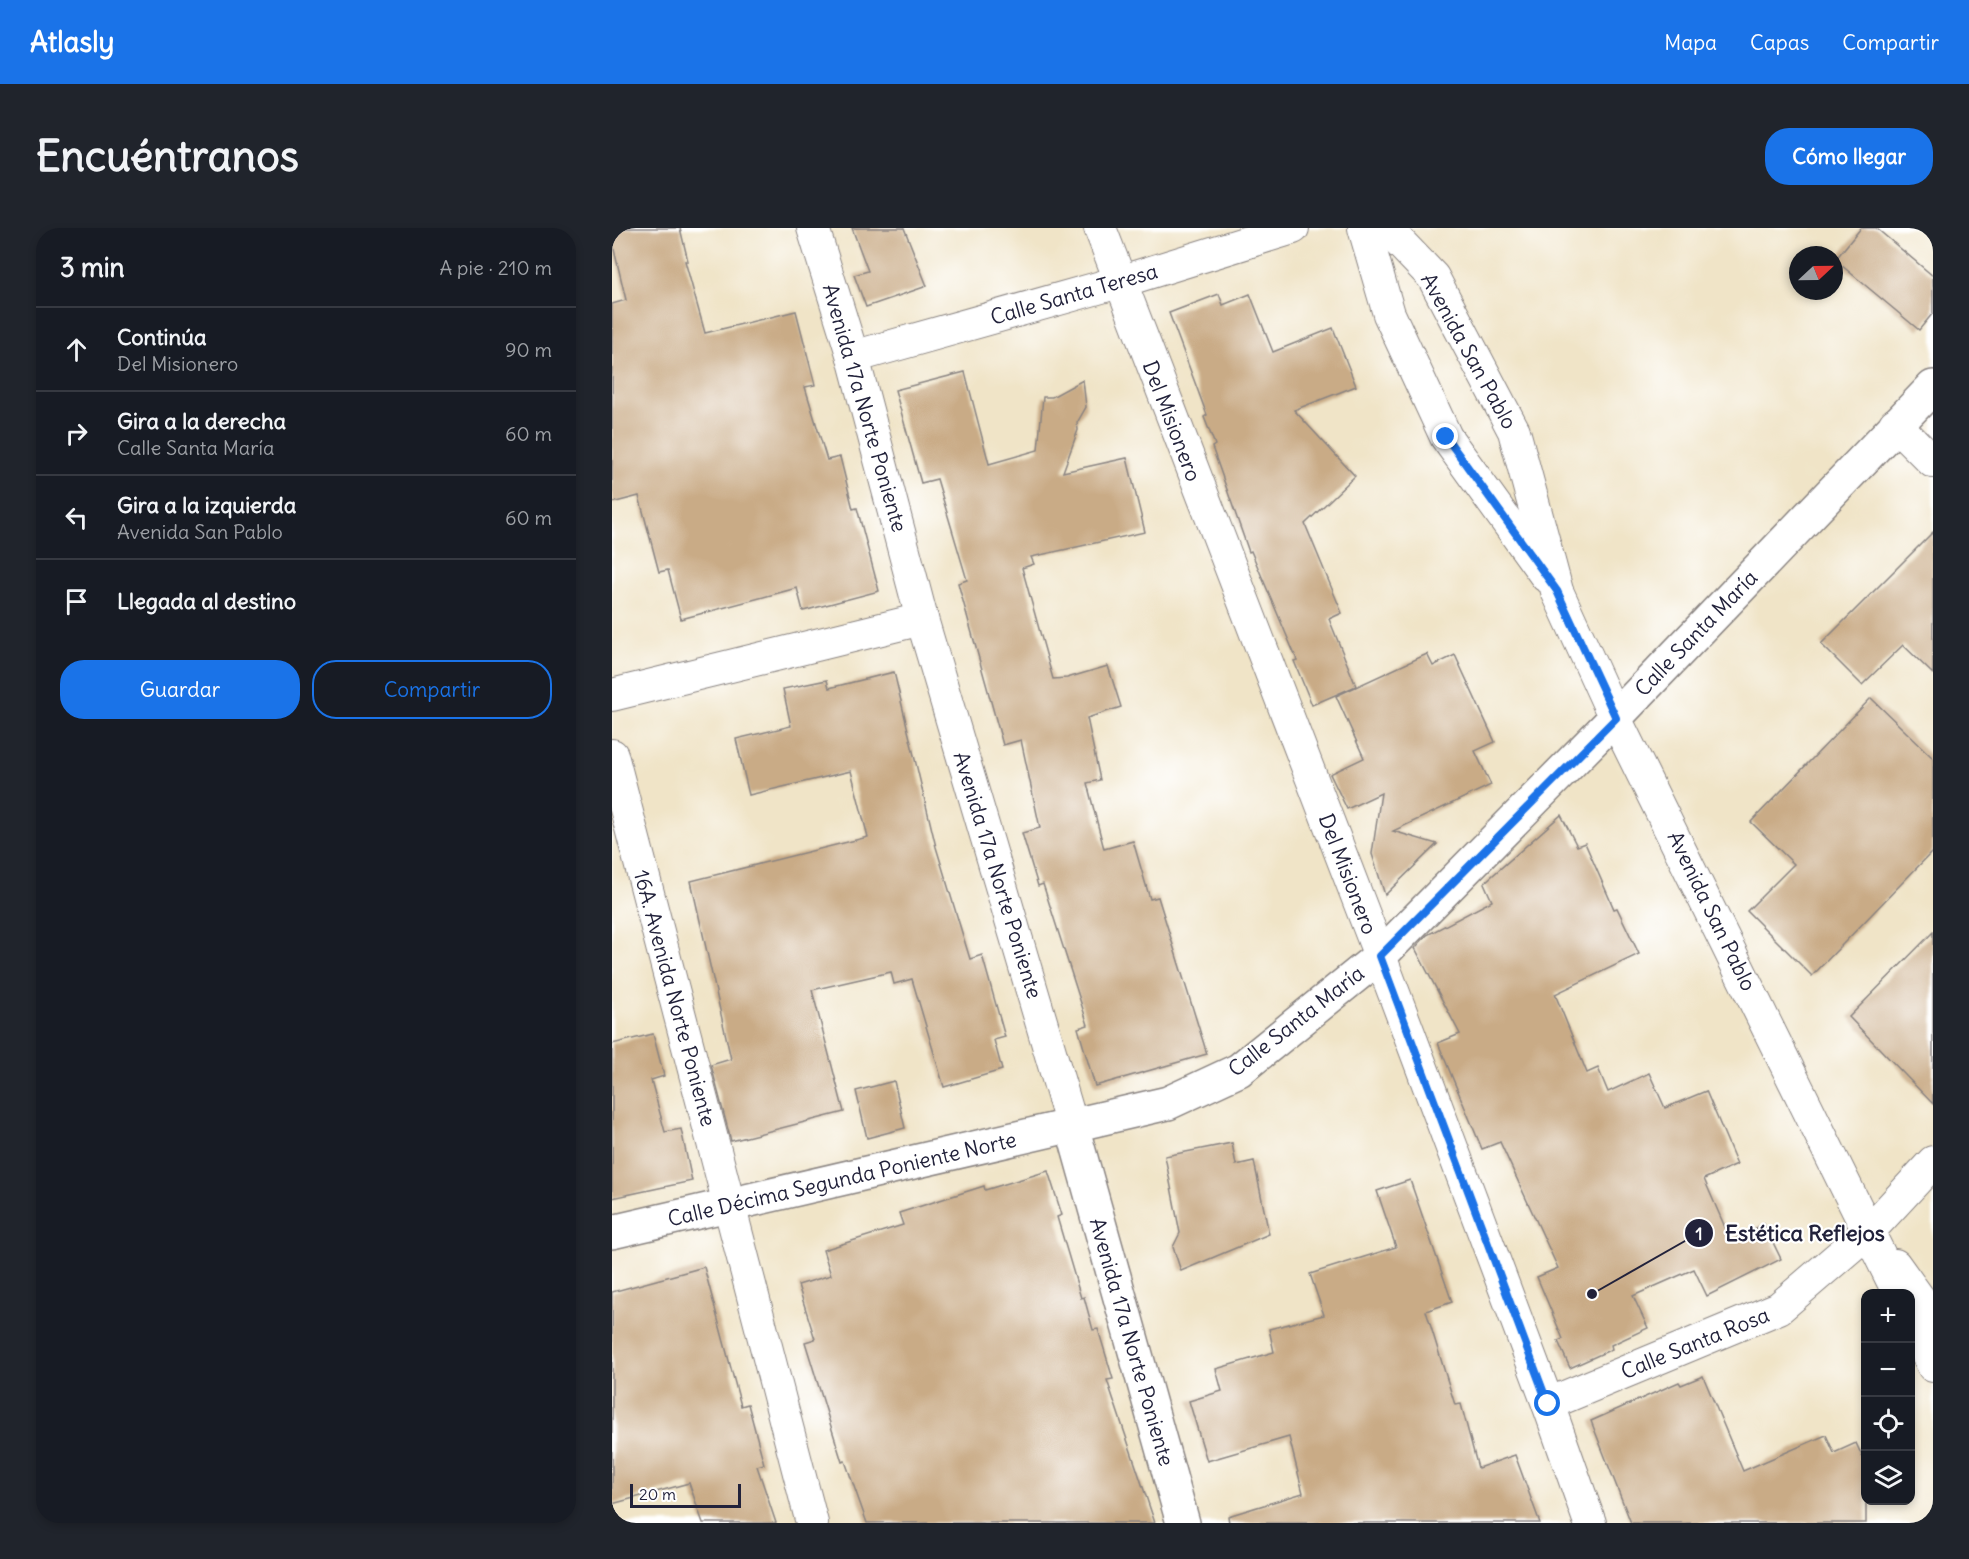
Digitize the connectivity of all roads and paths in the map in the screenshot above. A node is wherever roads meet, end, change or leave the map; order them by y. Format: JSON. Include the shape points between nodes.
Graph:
{"nodes":[{"id":1,"x":813,"y":228,"type":"edge"},
{"id":2,"x":1100,"y":228,"type":"edge"},
{"id":3,"x":1293,"y":228,"type":"edge"},
{"id":4,"x":1364,"y":228,"type":"edge"},
{"id":5,"x":1386,"y":228,"type":"edge"},
{"id":6,"x":1119,"y":282,"type":"junction"},
{"id":7,"x":854,"y":357,"type":"junction"},
{"id":8,"x":1933,"y":387,"type":"edge"},
{"id":9,"x":1895,"y":424,"type":"junction"},
{"id":10,"x":1933,"y":462,"type":"edge"},
{"id":11,"x":1557,"y":591,"type":"junction"},
{"id":12,"x":922,"y":619,"type":"junction"},
{"id":13,"x":612,"y":694,"type":"edge"},
{"id":14,"x":1616,"y":718,"type":"junction"},
{"id":15,"x":612,"y":755,"type":"edge"},
{"id":16,"x":1380,"y":956,"type":"junction"},
{"id":17,"x":1072,"y":1126,"type":"junction"},
{"id":18,"x":1933,"y":1162,"type":"edge"},
{"id":19,"x":729,"y":1205,"type":"junction"},
{"id":20,"x":1870,"y":1230,"type":"junction"},
{"id":21,"x":612,"y":1232,"type":"edge"},
{"id":22,"x":1897,"y":1289,"type":"edge"},
{"id":23,"x":1933,"y":1318,"type":"edge"},
{"id":24,"x":1915,"y":1327,"type":"edge"},
{"id":25,"x":1933,"y":1366,"type":"edge"},
{"id":26,"x":1548,"y":1404,"type":"junction"},
{"id":27,"x":812,"y":1523,"type":"edge"},
{"id":28,"x":1183,"y":1523,"type":"edge"},
{"id":29,"x":1590,"y":1523,"type":"edge"}],
"edges":[{"from":1,"to":7,"type":"street","name":"Avenida 17a Norte Poniente"},
{"from":2,"to":6,"type":"street","name":"Del Misionero"},
{"from":3,"to":6,"type":"street","name":"Calle Santa Teresa"},
{"from":4,"to":11,"type":"street","name":"Avenida San Pablo","via":[[1389,314],[1446,437]]},
{"from":5,"to":11,"type":"street","name":"Avenida San Pablo","via":[[1433,277],[1514,431]]},
{"from":6,"to":7,"type":"street","name":"Calle Santa Teresa"},
{"from":6,"to":16,"type":"street","name":"Del Misionero"},
{"from":7,"to":12,"type":"street","name":"Avenida 17a Norte Poniente"},
{"from":8,"to":9,"type":"street","name":"Calle Santa María"},
{"from":9,"to":10,"type":"street"},
{"from":9,"to":14,"type":"street","name":"Calle Santa María"},
{"from":11,"to":14,"type":"street","name":"Avenida San Pablo"},
{"from":12,"to":13,"type":"street"},
{"from":12,"to":17,"type":"street","name":"Avenida 17a Norte Poniente"},
{"from":14,"to":16,"type":"street","name":"Calle Santa María"},
{"from":14,"to":20,"type":"street","name":"Avenida San Pablo"},
{"from":15,"to":19,"type":"street","name":"16A. Avenida Norte Poniente"},
{"from":16,"to":17,"type":"street","name":"Calle Santa María","via":[[1239,1070],[1168,1103]]},
{"from":16,"to":26,"type":"street","name":"Del Misionero"},
{"from":17,"to":19,"type":"street","name":"Calle Décima Segunda Poniente Norte"},
{"from":17,"to":28,"type":"street","name":"Avenida 17a Norte Poniente"},
{"from":18,"to":20,"type":"street","name":"Calle Santa Rosa"},
{"from":19,"to":21,"type":"street","name":"Calle Décima Segunda Poniente Norte"},
{"from":19,"to":27,"type":"street","name":"16A. Avenida Norte Poniente"},
{"from":20,"to":22,"type":"street","name":"Avenida San Pablo"},
{"from":20,"to":23,"type":"street","name":"Avenida San Pablo"},
{"from":20,"to":26,"type":"street","name":"Calle Santa Rosa","via":[[1779,1308]]},
{"from":24,"to":25,"type":"street"},
{"from":26,"to":29,"type":"street","name":"Del Misionero"}]}
